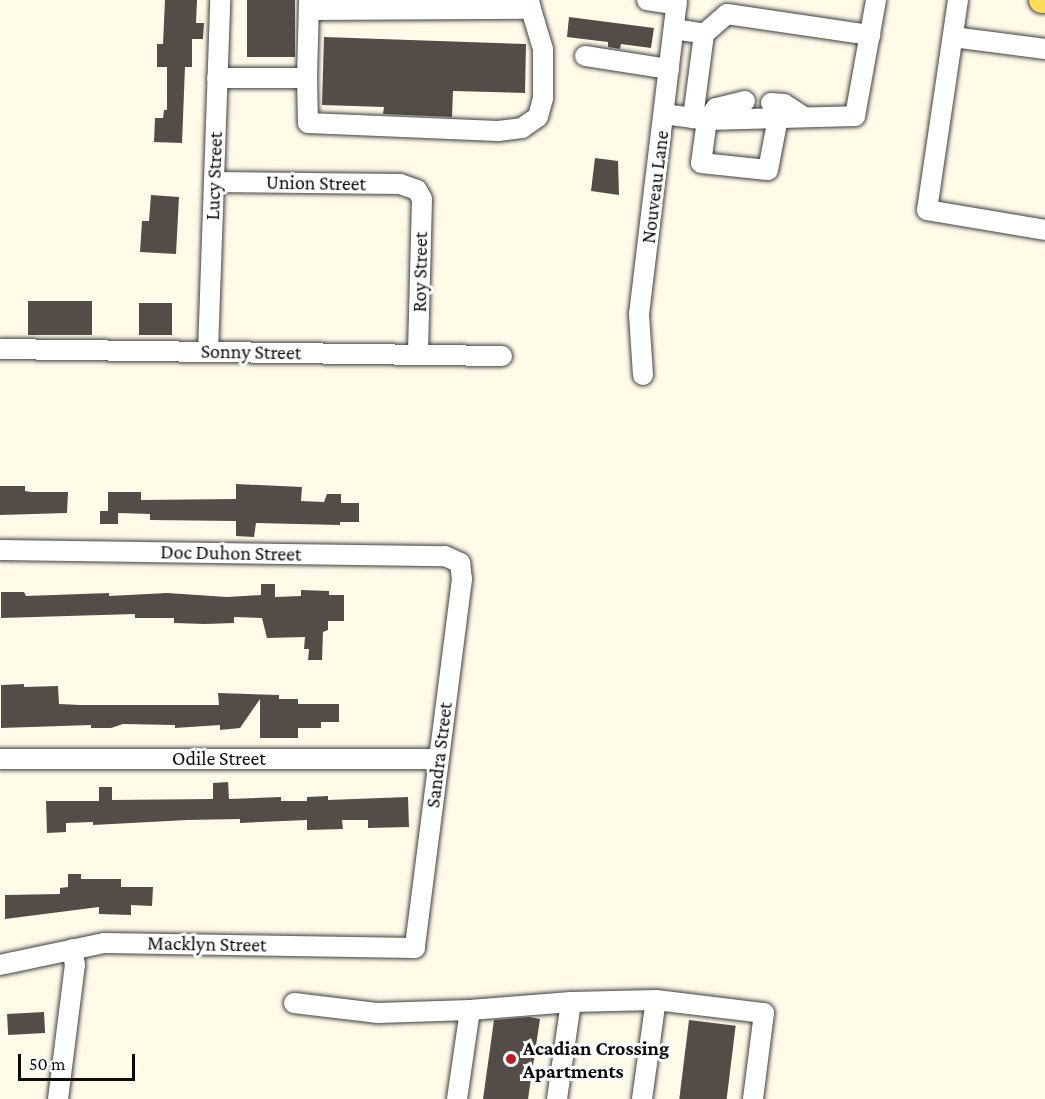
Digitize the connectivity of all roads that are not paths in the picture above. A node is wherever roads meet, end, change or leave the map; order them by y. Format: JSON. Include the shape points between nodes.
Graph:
{"nodes":[{"id":1,"x":220,"y":0,"type":"edge"},
{"id":2,"x":647,"y":0,"type":"edge"},
{"id":3,"x":876,"y":0,"type":"edge"},
{"id":4,"x":958,"y":0,"type":"edge"},
{"id":5,"x":677,"y":2,"type":"edge"},
{"id":6,"x":309,"y":5,"type":"edge"},
{"id":7,"x":530,"y":5,"type":"edge"},
{"id":8,"x":674,"y":29,"type":"junction"},
{"id":9,"x":704,"y":34,"type":"junction"},
{"id":10,"x":870,"y":35,"type":"junction"},
{"id":11,"x":953,"y":37,"type":"junction"},
{"id":12,"x":1045,"y":49,"type":"edge"},
{"id":13,"x":585,"y":56,"type":"dead end"},
{"id":14,"x":669,"y":69,"type":"junction"},
{"id":15,"x":217,"y":78,"type":"junction"},
{"id":16,"x":307,"y":78,"type":"junction"},
{"id":17,"x":745,"y":101,"type":"dead end"},
{"id":18,"x":774,"y":111,"type":"junction"},
{"id":19,"x":664,"y":114,"type":"junction"},
{"id":20,"x":700,"y":119,"type":"junction"},
{"id":21,"x":214,"y":182,"type":"junction"},
{"id":22,"x":417,"y":190,"type":"joint"},
{"id":23,"x":1045,"y":230,"type":"edge"},
{"id":24,"x":0,"y":349,"type":"edge"},
{"id":25,"x":208,"y":352,"type":"junction"},
{"id":26,"x":418,"y":355,"type":"junction"},
{"id":27,"x":502,"y":356,"type":"dead end"},
{"id":28,"x":643,"y":375,"type":"dead end"},
{"id":29,"x":0,"y":550,"type":"edge"},
{"id":30,"x":460,"y":563,"type":"joint"},
{"id":31,"x":0,"y":759,"type":"edge"},
{"id":32,"x":438,"y":759,"type":"junction"},
{"id":33,"x":415,"y":948,"type":"joint"},
{"id":34,"x":72,"y":949,"type":"junction"},
{"id":35,"x":0,"y":965,"type":"edge"},
{"id":36,"x":656,"y":1000,"type":"junction"},
{"id":37,"x":571,"y":1002,"type":"junction"},
{"id":38,"x":294,"y":1003,"type":"dead end"},
{"id":39,"x":470,"y":1010,"type":"junction"},
{"id":40,"x":58,"y":1099,"type":"edge"},
{"id":41,"x":457,"y":1099,"type":"edge"},
{"id":42,"x":557,"y":1099,"type":"edge"},
{"id":43,"x":642,"y":1099,"type":"edge"},
{"id":44,"x":753,"y":1099,"type":"edge"}],
"edges":[{"from":1,"to":15,"type":"street","name":"Lucy Street"},
{"from":2,"to":5,"type":"street"},
{"from":3,"to":10,"type":"street"},
{"from":4,"to":11,"type":"street"},
{"from":5,"to":8,"type":"street","name":"Nouveau Lane"},
{"from":6,"to":7,"type":"street"},
{"from":6,"to":16,"type":"street"},
{"from":7,"to":16,"type":"street","via":[[543,49],[543,98],[538,117],[522,128],[308,123]]},
{"from":8,"to":9,"type":"street"},
{"from":8,"to":14,"type":"street","name":"Nouveau Lane"},
{"from":9,"to":10,"type":"street","via":[[727,14]]},
{"from":9,"to":20,"type":"street"},
{"from":10,"to":18,"type":"street","via":[[855,116],[804,117]]},
{"from":11,"to":12,"type":"street"},
{"from":11,"to":23,"type":"street","via":[[927,210]]},
{"from":13,"to":14,"type":"street"},
{"from":14,"to":19,"type":"street","name":"Nouveau Lane"},
{"from":15,"to":16,"type":"street"},
{"from":15,"to":21,"type":"street","name":"Lucy Street"},
{"from":17,"to":20,"type":"street","via":[[716,108]]},
{"from":18,"to":20,"type":"street"},
{"from":18,"to":20,"type":"street","via":[[768,170],[701,163]]},
{"from":19,"to":20,"type":"street"},
{"from":19,"to":28,"type":"street","name":"Nouveau Lane","via":[[639,314]]},
{"from":21,"to":22,"type":"street","name":"Union Street","via":[[400,184]]},
{"from":21,"to":25,"type":"street","name":"Lucy Street"},
{"from":22,"to":26,"type":"street","name":"Roy Street","via":[[422,199]]},
{"from":24,"to":25,"type":"street","name":"Sonny Street"},
{"from":25,"to":26,"type":"street","name":"Sonny Street"},
{"from":26,"to":27,"type":"street","name":"Sonny Street"},
{"from":29,"to":30,"type":"street","name":"Doc Duhon Street","via":[[445,556]]},
{"from":30,"to":32,"type":"street","name":"Sandra Street","via":[[462,579]]},
{"from":31,"to":32,"type":"street","name":"Odile Street"},
{"from":32,"to":33,"type":"street","name":"Sandra Street"},
{"from":33,"to":34,"type":"street","name":"Macklyn Street","via":[[104,943]]},
{"from":34,"to":35,"type":"street","name":"Macklyn Street"},
{"from":34,"to":40,"type":"street","via":[[75,965]]},
{"from":36,"to":37,"type":"street"},
{"from":36,"to":43,"type":"street"},
{"from":36,"to":44,"type":"street","via":[[764,1013]]},
{"from":37,"to":39,"type":"street"},
{"from":37,"to":42,"type":"street"},
{"from":38,"to":39,"type":"street","via":[[378,1013]]},
{"from":39,"to":41,"type":"street"}]}
